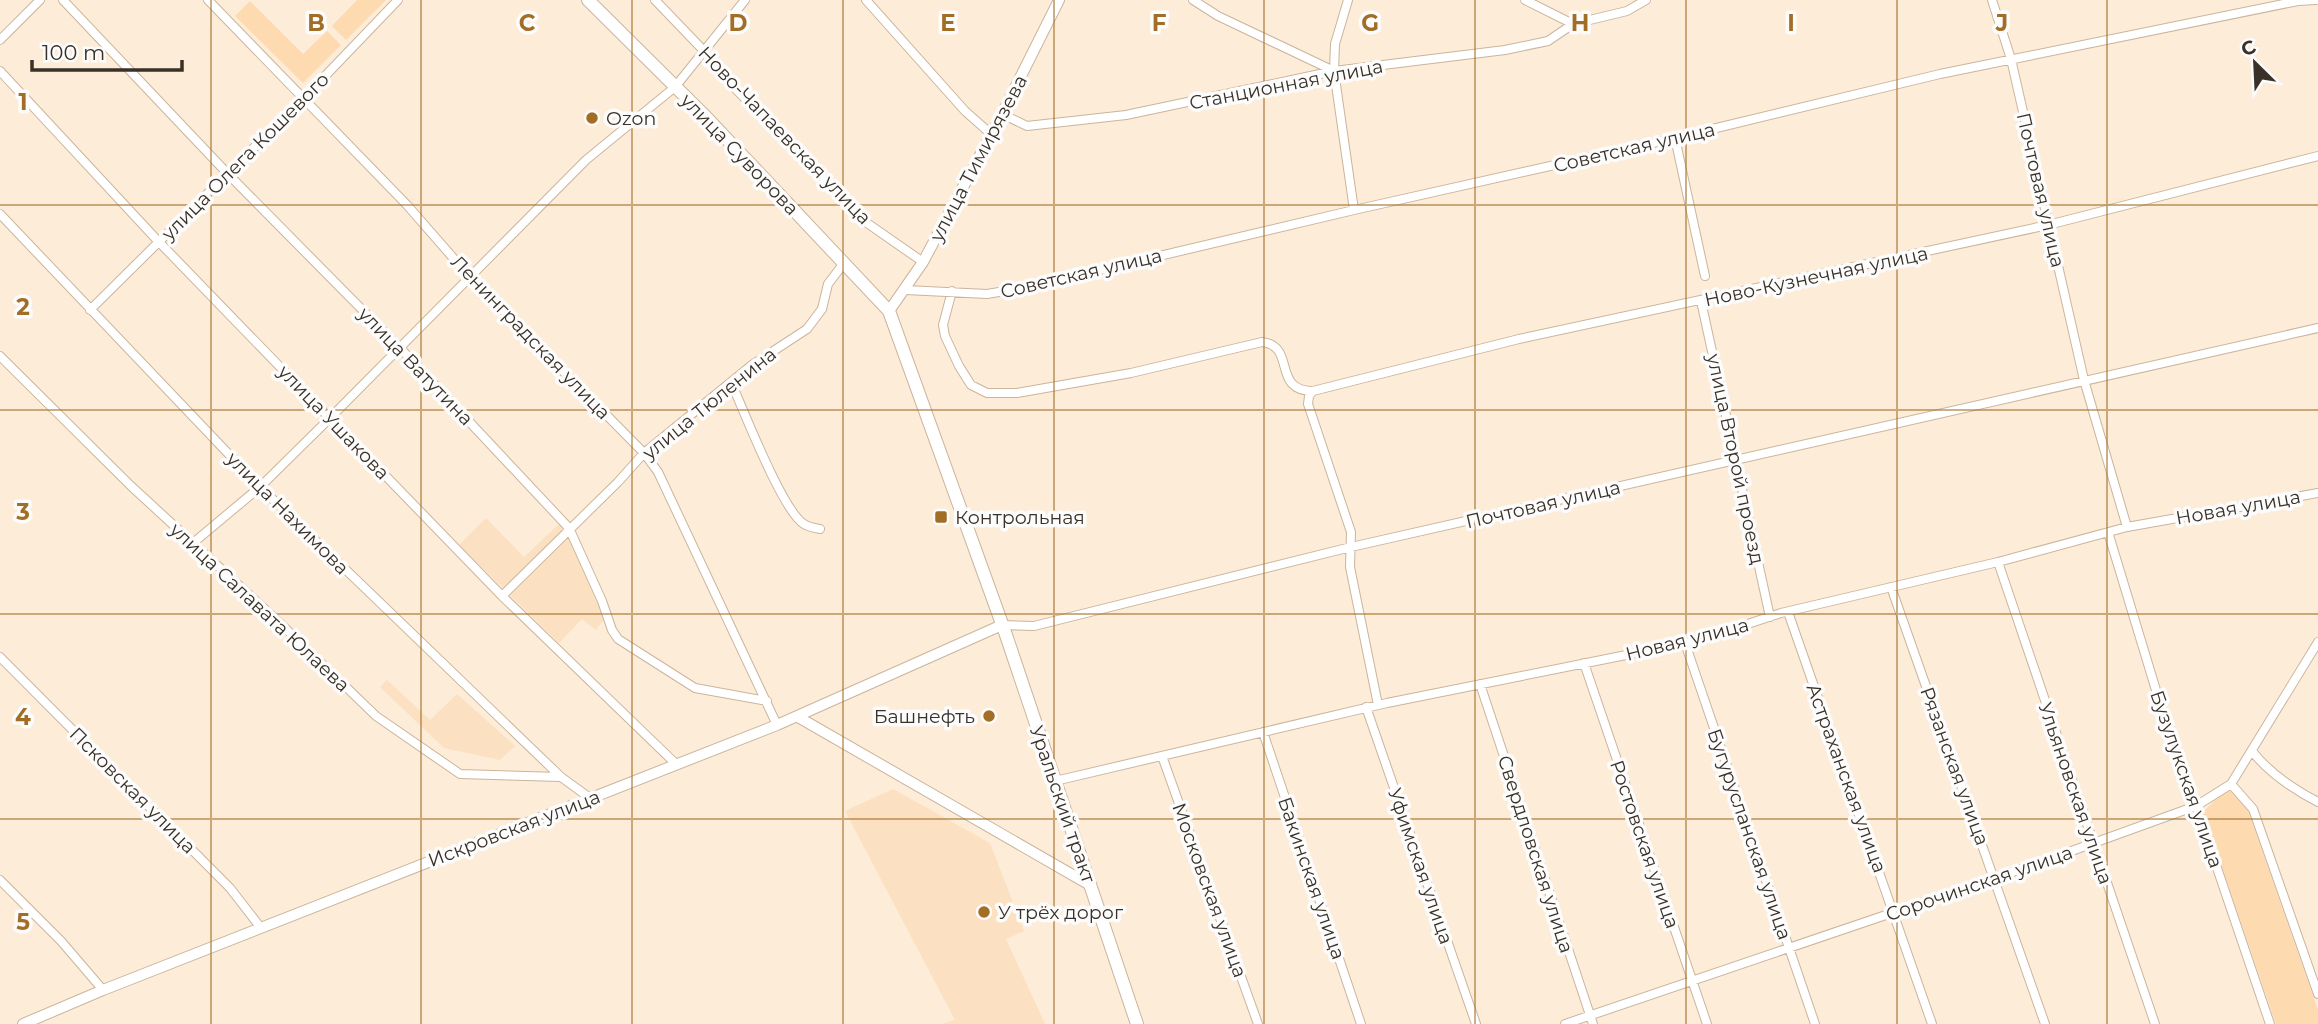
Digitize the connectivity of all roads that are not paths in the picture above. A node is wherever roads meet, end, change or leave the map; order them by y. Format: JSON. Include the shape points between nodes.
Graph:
{"nodes":[{"id":1,"x":40,"y":0,"type":"edge"},
{"id":2,"x":63,"y":0,"type":"edge"},
{"id":3,"x":208,"y":0,"type":"edge"},
{"id":4,"x":398,"y":0,"type":"edge"},
{"id":5,"x":588,"y":0,"type":"edge"},
{"id":6,"x":654,"y":0,"type":"edge"},
{"id":7,"x":746,"y":0,"type":"edge"},
{"id":8,"x":866,"y":0,"type":"edge"},
{"id":9,"x":1059,"y":0,"type":"edge"},
{"id":10,"x":1193,"y":0,"type":"edge"},
{"id":11,"x":1348,"y":0,"type":"edge"},
{"id":12,"x":1525,"y":0,"type":"edge"},
{"id":13,"x":1646,"y":0,"type":"edge"},
{"id":14,"x":1992,"y":0,"type":"edge"},
{"id":15,"x":2316,"y":0,"type":"edge"},
{"id":16,"x":1573,"y":24,"type":"junction"},
{"id":17,"x":0,"y":40,"type":"edge"},
{"id":18,"x":704,"y":51,"type":"junction"},
{"id":19,"x":2011,"y":59,"type":"junction"},
{"id":20,"x":0,"y":71,"type":"edge"},
{"id":21,"x":1334,"y":72,"type":"junction"},
{"id":22,"x":676,"y":87,"type":"junction"},
{"id":23,"x":303,"y":99,"type":"junction"},
{"id":24,"x":1002,"y":114,"type":"junction"},
{"id":25,"x":991,"y":134,"type":"junction"},
{"id":26,"x":1675,"y":138,"type":"junction"},
{"id":27,"x":2318,"y":156,"type":"edge"},
{"id":28,"x":227,"y":173,"type":"junction"},
{"id":29,"x":1353,"y":210,"type":"junction"},
{"id":30,"x":0,"y":214,"type":"edge"},
{"id":31,"x":2049,"y":225,"type":"junction"},
{"id":32,"x":158,"y":241,"type":"junction"},
{"id":33,"x":923,"y":262,"type":"junction"},
{"id":34,"x":844,"y":263,"type":"junction"},
{"id":35,"x":469,"y":276,"type":"junction"},
{"id":36,"x":1705,"y":276,"type":"dead end"},
{"id":37,"x":906,"y":290,"type":"junction"},
{"id":38,"x":952,"y":291,"type":"junction"},
{"id":39,"x":1701,"y":301,"type":"junction"},
{"id":40,"x":90,"y":310,"type":"junction"},
{"id":41,"x":889,"y":311,"type":"junction"},
{"id":42,"x":2318,"y":328,"type":"edge"},
{"id":43,"x":401,"y":349,"type":"junction"},
{"id":44,"x":0,"y":356,"type":"edge"},
{"id":45,"x":2084,"y":380,"type":"junction"},
{"id":46,"x":731,"y":382,"type":"junction"},
{"id":47,"x":1313,"y":391,"type":"junction"},
{"id":48,"x":330,"y":418,"type":"junction"},
{"id":49,"x":645,"y":453,"type":"junction"},
{"id":50,"x":1736,"y":461,"type":"junction"},
{"id":51,"x":260,"y":487,"type":"junction"},
{"id":52,"x":2318,"y":493,"type":"edge"},
{"id":53,"x":2127,"y":527,"type":"junction"},
{"id":54,"x":569,"y":528,"type":"junction"},
{"id":55,"x":820,"y":529,"type":"dead end"},
{"id":56,"x":2108,"y":532,"type":"junction"},
{"id":57,"x":193,"y":543,"type":"junction"},
{"id":58,"x":1351,"y":547,"type":"junction"},
{"id":59,"x":1998,"y":562,"type":"junction"},
{"id":60,"x":1891,"y":587,"type":"junction"},
{"id":61,"x":502,"y":596,"type":"junction"},
{"id":62,"x":1788,"y":612,"type":"junction"},
{"id":63,"x":1770,"y":617,"type":"junction"},
{"id":64,"x":1002,"y":625,"type":"junction"},
{"id":65,"x":2318,"y":642,"type":"edge"},
{"id":66,"x":1685,"y":643,"type":"junction"},
{"id":67,"x":0,"y":657,"type":"edge"},
{"id":68,"x":1584,"y":663,"type":"junction"},
{"id":69,"x":1480,"y":684,"type":"junction"},
{"id":70,"x":767,"y":701,"type":"junction"},
{"id":71,"x":1378,"y":705,"type":"junction"},
{"id":72,"x":1366,"y":708,"type":"junction"},
{"id":73,"x":798,"y":717,"type":"junction"},
{"id":74,"x":778,"y":725,"type":"junction"},
{"id":75,"x":1263,"y":732,"type":"junction"},
{"id":76,"x":2252,"y":751,"type":"junction"},
{"id":77,"x":1162,"y":756,"type":"junction"},
{"id":78,"x":676,"y":764,"type":"junction"},
{"id":79,"x":561,"y":777,"type":"junction"},
{"id":80,"x":1055,"y":781,"type":"junction"},
{"id":81,"x":2231,"y":784,"type":"junction"},
{"id":82,"x":590,"y":799,"type":"junction"},
{"id":83,"x":2318,"y":802,"type":"edge"},
{"id":84,"x":2196,"y":806,"type":"junction"},
{"id":85,"x":2093,"y":844,"type":"junction"},
{"id":86,"x":1995,"y":878,"type":"junction"},
{"id":87,"x":0,"y":880,"type":"edge"},
{"id":88,"x":1090,"y":885,"type":"junction"},
{"id":89,"x":1894,"y":912,"type":"junction"},
{"id":90,"x":261,"y":928,"type":"junction"},
{"id":91,"x":1788,"y":948,"type":"junction"},
{"id":92,"x":2318,"y":963,"type":"edge"},
{"id":93,"x":2308,"y":966,"type":"junction"},
{"id":94,"x":1692,"y":981,"type":"junction"},
{"id":95,"x":103,"y":990,"type":"junction"},
{"id":96,"x":2318,"y":994,"type":"edge"},
{"id":97,"x":1591,"y":1020,"type":"edge"},
{"id":98,"x":23,"y":1024,"type":"edge"},
{"id":99,"x":1137,"y":1024,"type":"edge"},
{"id":100,"x":1258,"y":1024,"type":"edge"},
{"id":101,"x":1361,"y":1024,"type":"edge"},
{"id":102,"x":1476,"y":1024,"type":"edge"},
{"id":103,"x":1565,"y":1024,"type":"edge"},
{"id":104,"x":1707,"y":1024,"type":"edge"},
{"id":105,"x":1815,"y":1024,"type":"edge"},
{"id":106,"x":1933,"y":1024,"type":"edge"},
{"id":107,"x":2045,"y":1024,"type":"edge"},
{"id":108,"x":2155,"y":1024,"type":"edge"},
{"id":109,"x":2270,"y":1024,"type":"edge"}],
"edges":[{"from":1,"to":17,"type":"street"},
{"from":2,"to":28,"type":"street","name":"улица Ватутина"},
{"from":3,"to":23,"type":"street","name":"Ленинградская улица"},
{"from":4,"to":23,"type":"street","name":"улица Олега Кошевого"},
{"from":5,"to":22,"type":"main road","name":"улица Суворова"},
{"from":6,"to":18,"type":"street","name":"Ново-Чапаевская улица"},
{"from":7,"to":18,"type":"street"},
{"from":8,"to":25,"type":"street"},
{"from":9,"to":24,"type":"main road","name":"улица Тимирязева"},
{"from":10,"to":21,"type":"street"},
{"from":11,"to":21,"type":"street","via":[[1335,44]]},
{"from":12,"to":16,"type":"street"},
{"from":13,"to":16,"type":"street","name":"Станционная улица","via":[[1627,11]]},
{"from":14,"to":19,"type":"street","name":"Почтовая улица"},
{"from":15,"to":19,"type":"street","name":"Советская улица"},
{"from":16,"to":21,"type":"street","name":"Станционная улица","via":[[1548,41],[1505,50]]},
{"from":18,"to":22,"type":"street"},
{"from":18,"to":33,"type":"street","name":"Ново-Чапаевская улица","via":[[718,71],[867,223]]},
{"from":19,"to":26,"type":"street","name":"Советская улица"},
{"from":19,"to":31,"type":"street","name":"Почтовая улица"},
{"from":20,"to":32,"type":"street","name":"улица Ушакова"},
{"from":21,"to":24,"type":"street","name":"Станционная улица","via":[[1126,115],[1027,126]]},
{"from":21,"to":29,"type":"street"},
{"from":22,"to":34,"type":"main road","name":"улица Суворова"},
{"from":22,"to":35,"type":"street","via":[[586,160]]},
{"from":23,"to":28,"type":"street","name":"улица Олега Кошевого"},
{"from":23,"to":35,"type":"street","name":"Ленинградская улица"},
{"from":24,"to":25,"type":"main road","name":"улица Тимирязева"},
{"from":25,"to":33,"type":"main road","name":"улица Тимирязева"},
{"from":26,"to":29,"type":"street","name":"Советская улица"},
{"from":26,"to":36,"type":"street"},
{"from":27,"to":31,"type":"street","name":"Ново-Кузнечная улица"},
{"from":28,"to":32,"type":"street","name":"улица Олега Кошевого"},
{"from":28,"to":43,"type":"street","name":"улица Ватутина"},
{"from":29,"to":38,"type":"street","name":"Советская улица","via":[[1028,287],[987,294]]},
{"from":30,"to":40,"type":"street","name":"улица Нахимова"},
{"from":31,"to":39,"type":"street","name":"Ново-Кузнечная улица"},
{"from":31,"to":45,"type":"street","name":"Почтовая улица"},
{"from":32,"to":40,"type":"street","name":"улица Олега Кошевого"},
{"from":32,"to":48,"type":"street","name":"улица Ушакова"},
{"from":33,"to":37,"type":"main road","name":"улица Тимирязева"},
{"from":34,"to":41,"type":"main road","name":"улица Суворова"},
{"from":34,"to":46,"type":"street","name":"улица Тюленина","via":[[828,284],[822,309],[807,328]]},
{"from":35,"to":43,"type":"street"},
{"from":35,"to":49,"type":"street","name":"Ленинградская улица"},
{"from":37,"to":38,"type":"street","name":"Советская улица"},
{"from":37,"to":41,"type":"main road","name":"улица Тимирязева"},
{"from":38,"to":47,"type":"street","via":[[943,325],[945,336],[971,385],[987,393],[1017,393],[1131,373],[1262,342],[1277,348],[1292,386]]},
{"from":39,"to":47,"type":"street","name":"Ново-Кузнечная улица","via":[[1519,339]]},
{"from":39,"to":50,"type":"street","name":"улица Второй проезд"},
{"from":40,"to":51,"type":"street","name":"улица Нахимова"},
{"from":41,"to":64,"type":"main road","name":"Уральский тракт"},
{"from":42,"to":45,"type":"street","name":"Почтовая улица"},
{"from":43,"to":48,"type":"street"},
{"from":43,"to":54,"type":"street","name":"улица Ватутина"},
{"from":44,"to":57,"type":"street","name":"улица Салавата Юлаева"},
{"from":45,"to":50,"type":"street","name":"Почтовая улица"},
{"from":45,"to":53,"type":"street","name":"Почтовая улица"},
{"from":46,"to":49,"type":"street","name":"улица Тюленина"},
{"from":46,"to":55,"type":"street","via":[[793,513],[804,524]]},
{"from":47,"to":58,"type":"street","via":[[1308,404],[1351,532]]},
{"from":48,"to":51,"type":"street"},
{"from":48,"to":61,"type":"street","name":"улица Ушакова"},
{"from":49,"to":54,"type":"street","name":"улица Тюленина"},
{"from":49,"to":70,"type":"street","name":"Ленинградская улица"},
{"from":50,"to":58,"type":"street","name":"Почтовая улица"},
{"from":50,"to":63,"type":"street","name":"улица Второй проезд"},
{"from":51,"to":57,"type":"street"},
{"from":51,"to":79,"type":"street","name":"улица Нахимова"},
{"from":52,"to":53,"type":"street","name":"Новая улица"},
{"from":53,"to":56,"type":"street","name":"Новая улица"},
{"from":54,"to":61,"type":"street","name":"улица Тюленина"},
{"from":54,"to":70,"type":"street","name":"улица Ватутина","via":[[618,639],[695,688]]},
{"from":56,"to":59,"type":"street","name":"Новая улица"},
{"from":56,"to":84,"type":"street","name":"Бузулукская улица"},
{"from":57,"to":79,"type":"street","name":"улица Салавата Юлаева","via":[[376,716],[460,774]]},
{"from":58,"to":64,"type":"street","name":"Почтовая улица","via":[[1034,626]]},
{"from":58,"to":71,"type":"street","via":[[1350,567]]},
{"from":59,"to":60,"type":"street","name":"Новая улица"},
{"from":59,"to":85,"type":"street","name":"Ульяновская улица"},
{"from":60,"to":62,"type":"street","name":"Новая улица"},
{"from":60,"to":86,"type":"street","name":"Рязанская улица"},
{"from":61,"to":78,"type":"street","name":"улица Ушакова"},
{"from":62,"to":63,"type":"street","name":"Новая улица"},
{"from":62,"to":89,"type":"street","name":"Астраханская улица"},
{"from":63,"to":66,"type":"street","name":"Новая улица"},
{"from":64,"to":73,"type":"main road","name":"Искровская улица"},
{"from":64,"to":80,"type":"main road","name":"Уральский тракт"},
{"from":65,"to":76,"type":"street","name":"Сорочинская улица"},
{"from":66,"to":68,"type":"street","name":"Новая улица"},
{"from":66,"to":91,"type":"street","name":"Бугурусланская улица"},
{"from":67,"to":90,"type":"street","name":"Псковская улица","via":[[230,888]]},
{"from":68,"to":69,"type":"street","name":"Новая улица"},
{"from":68,"to":94,"type":"street","name":"Ростовская улица"},
{"from":69,"to":71,"type":"street","name":"Новая улица"},
{"from":69,"to":97,"type":"street","name":"Свердловская улица"},
{"from":70,"to":74,"type":"street","name":"Ленинградская улица"},
{"from":71,"to":72,"type":"street","name":"Новая улица"},
{"from":72,"to":75,"type":"street","name":"Новая улица"},
{"from":72,"to":102,"type":"street","name":"Уфимская улица"},
{"from":73,"to":74,"type":"main road","name":"Искровская улица"},
{"from":73,"to":88,"type":"main road"},
{"from":74,"to":78,"type":"main road","name":"Искровская улица"},
{"from":75,"to":77,"type":"street","name":"Новая улица"},
{"from":75,"to":101,"type":"street","name":"Бакинская улица"},
{"from":76,"to":81,"type":"street","name":"Сорочинская улица"},
{"from":76,"to":83,"type":"street","via":[[2263,765]]},
{"from":77,"to":80,"type":"street","name":"Новая улица"},
{"from":77,"to":100,"type":"street","name":"Московская улица"},
{"from":78,"to":82,"type":"main road","name":"Искровская улица"},
{"from":79,"to":82,"type":"street","name":"улица Нахимова"},
{"from":80,"to":88,"type":"main road","name":"Уральский тракт"},
{"from":81,"to":84,"type":"street","name":"Сорочинская улица"},
{"from":81,"to":93,"type":"street","name":"Бузулукская улица","via":[[2253,809]]},
{"from":82,"to":90,"type":"main road","name":"Искровская улица"},
{"from":84,"to":85,"type":"street","name":"Сорочинская улица"},
{"from":84,"to":109,"type":"street","name":"Бузулукская улица"},
{"from":85,"to":86,"type":"street","name":"Сорочинская улица"},
{"from":85,"to":108,"type":"street","name":"Ульяновская улица"},
{"from":86,"to":89,"type":"street","name":"Сорочинская улица"},
{"from":86,"to":107,"type":"street","name":"Рязанская улица"},
{"from":87,"to":95,"type":"street"},
{"from":88,"to":99,"type":"main road","name":"Уральский тракт"},
{"from":89,"to":91,"type":"street","name":"Сорочинская улица"},
{"from":89,"to":106,"type":"street","name":"Астраханская улица"},
{"from":90,"to":95,"type":"main road","name":"Искровская улица"},
{"from":91,"to":94,"type":"street","name":"Сорочинская улица"},
{"from":91,"to":105,"type":"street","name":"Бугурусланская улица"},
{"from":92,"to":93,"type":"street"},
{"from":93,"to":96,"type":"street","name":"Бузулукская улица"},
{"from":94,"to":97,"type":"street","name":"Сорочинская улица"},
{"from":94,"to":104,"type":"street","name":"Ростовская улица"},
{"from":95,"to":98,"type":"main road","name":"Искровская улица"},
{"from":97,"to":103,"type":"street","name":"Сорочинская улица"}]}
